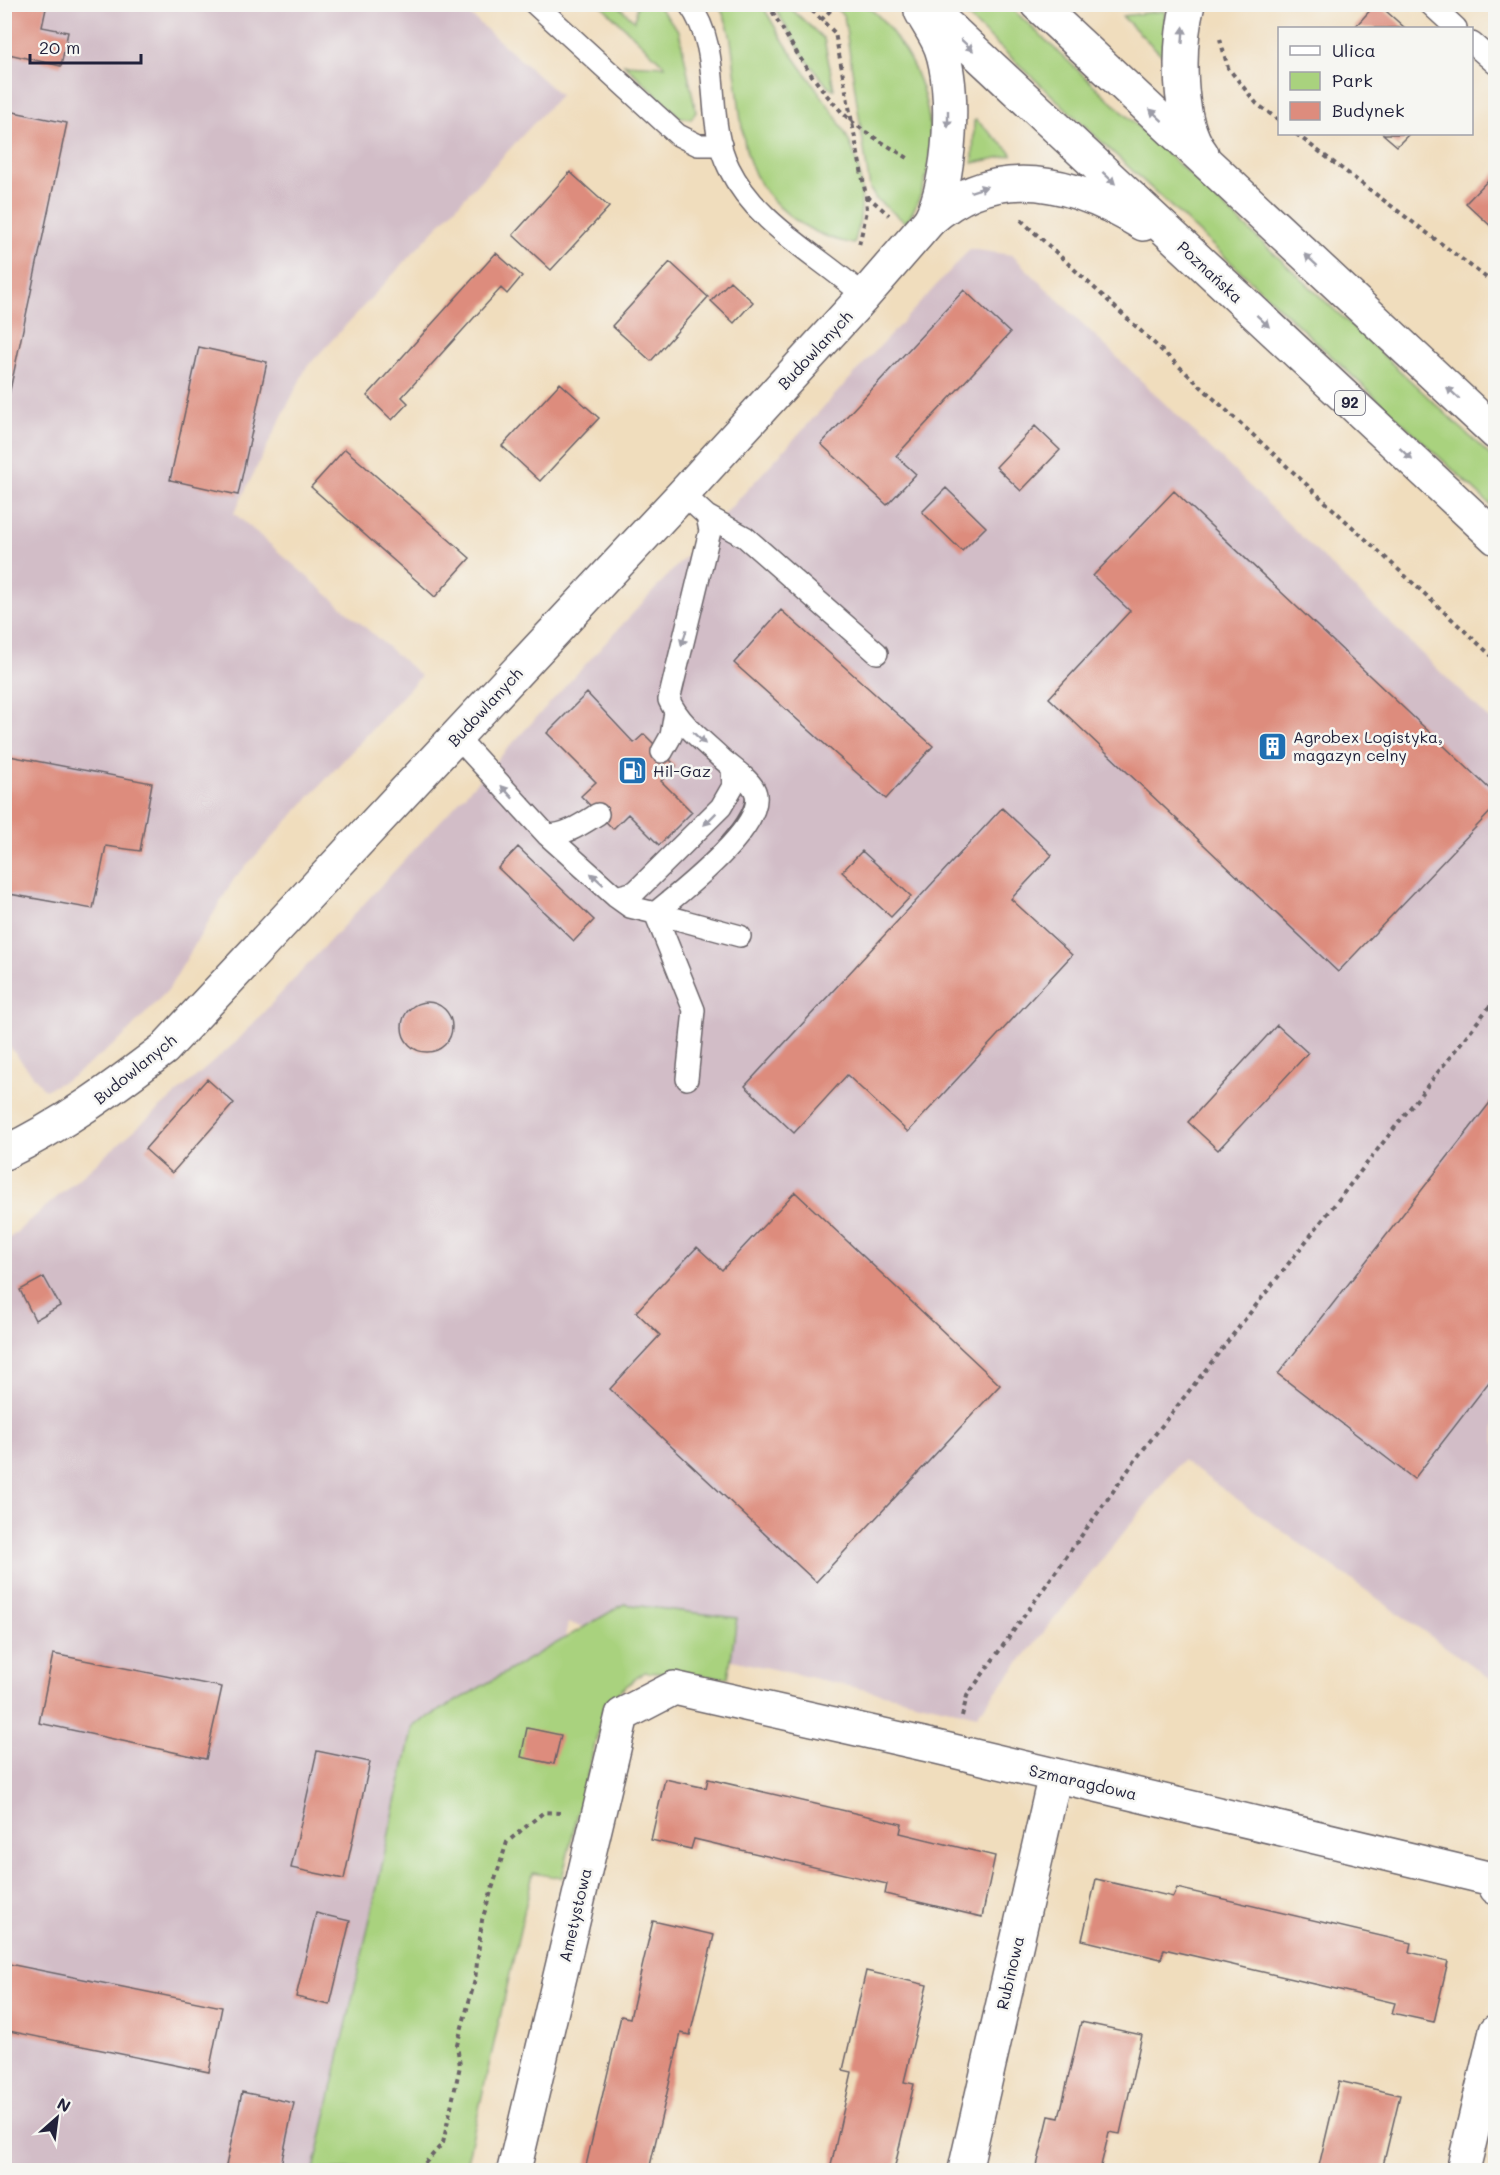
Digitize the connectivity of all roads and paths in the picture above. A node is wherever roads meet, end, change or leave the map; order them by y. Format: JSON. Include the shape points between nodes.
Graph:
{"nodes":[{"id":1,"x":535,"y":4,"type":"edge"},
{"id":2,"x":689,"y":4,"type":"edge"},
{"id":3,"x":768,"y":4,"type":"edge"},
{"id":4,"x":805,"y":4,"type":"edge"},
{"id":5,"x":917,"y":4,"type":"edge"},
{"id":6,"x":924,"y":4,"type":"edge"},
{"id":7,"x":1037,"y":4,"type":"edge"},
{"id":8,"x":1188,"y":4,"type":"edge"},
{"id":9,"x":1430,"y":4,"type":"edge"},
{"id":10,"x":831,"y":10,"type":"dead end"},
{"id":11,"x":820,"y":20,"type":"junction"},
{"id":12,"x":1455,"y":27,"type":"edge"},
{"id":13,"x":1218,"y":32,"type":"dead end"},
{"id":14,"x":1473,"y":44,"type":"edge"},
{"id":15,"x":1496,"y":64,"type":"edge"},
{"id":16,"x":850,"y":120,"type":"junction"},
{"id":17,"x":1278,"y":120,"type":"edge"},
{"id":18,"x":1297,"y":135,"type":"edge"},
{"id":19,"x":721,"y":145,"type":"junction"},
{"id":20,"x":1214,"y":170,"type":"junction"},
{"id":21,"x":1015,"y":215,"type":"dead end"},
{"id":22,"x":930,"y":220,"type":"junction"},
{"id":23,"x":859,"y":245,"type":"dead end"},
{"id":24,"x":1205,"y":267,"type":"junction"},
{"id":25,"x":1496,"y":285,"type":"edge"},
{"id":26,"x":864,"y":296,"type":"junction"},
{"id":27,"x":1496,"y":433,"type":"edge"},
{"id":28,"x":682,"y":494,"type":"junction"},
{"id":29,"x":707,"y":516,"type":"junction"},
{"id":30,"x":1496,"y":538,"type":"edge"},
{"id":31,"x":878,"y":653,"type":"dead end"},
{"id":32,"x":1496,"y":660,"type":"edge"},
{"id":33,"x":675,"y":712,"type":"junction"},
{"id":34,"x":457,"y":737,"type":"junction"},
{"id":35,"x":662,"y":752,"type":"dead end"},
{"id":36,"x":732,"y":768,"type":"junction"},
{"id":37,"x":598,"y":814,"type":"dead end"},
{"id":38,"x":547,"y":835,"type":"junction"},
{"id":39,"x":616,"y":897,"type":"junction"},
{"id":40,"x":655,"y":913,"type":"junction"},
{"id":41,"x":740,"y":936,"type":"dead end"},
{"id":42,"x":1496,"y":998,"type":"edge"},
{"id":43,"x":687,"y":1079,"type":"dead end"},
{"id":44,"x":4,"y":1153,"type":"edge"},
{"id":45,"x":674,"y":1688,"type":"joint"},
{"id":46,"x":965,"y":1726,"type":"dead end"},
{"id":47,"x":1055,"y":1775,"type":"junction"},
{"id":48,"x":598,"y":1816,"type":"junction"},
{"id":49,"x":1494,"y":1883,"type":"edge"},
{"id":50,"x":1496,"y":2031,"type":"edge"},
{"id":51,"x":419,"y":2170,"type":"edge"},
{"id":52,"x":514,"y":2170,"type":"edge"},
{"id":53,"x":965,"y":2170,"type":"edge"},
{"id":54,"x":1463,"y":2170,"type":"edge"}],
"edges":[{"from":1,"to":19,"type":"lane","via":[[678,135],[698,145]]},
{"from":2,"to":19,"type":"lane","via":[[700,19],[710,50]]},
{"from":3,"to":16,"type":"path","via":[[795,50]]},
{"from":4,"to":11,"type":"path"},
{"from":5,"to":22,"type":"street","one_way":true,"via":[[940,47],[948,110],[946,168]]},
{"from":6,"to":24,"type":"street","name":"Poznańska","number":"92","one_way":true},
{"from":20,"to":7,"type":"street","one_way":true},
{"from":20,"to":8,"type":"street","one_way":true,"via":[[1194,140],[1184,97],[1182,62]]},
{"from":9,"to":12,"type":"lane"},
{"from":10,"to":11,"type":"path"},
{"from":11,"to":16,"type":"path","via":[[836,33]]},
{"from":13,"to":17,"type":"path","via":[[1228,68],[1257,104]]},
{"from":14,"to":15,"type":"lane"},
{"from":16,"to":23,"type":"path","via":[[866,196],[867,211]]},
{"from":18,"to":25,"type":"path"},
{"from":19,"to":26,"type":"lane","via":[[728,167],[746,195],[805,251],[843,276]]},
{"from":27,"to":20,"type":"street","one_way":true},
{"from":21,"to":32,"type":"path"},
{"from":22,"to":24,"type":"street","one_way":true,"via":[[957,198],[982,188],[1046,184],[1079,193],[1136,219]]},
{"from":22,"to":26,"type":"street","name":"Budowlanych"},
{"from":24,"to":30,"type":"street","name":"Poznańska","number":"92","one_way":true},
{"from":26,"to":28,"type":"street","name":"Budowlanych"},
{"from":28,"to":29,"type":"lane"},
{"from":28,"to":34,"type":"street","name":"Budowlanych"},
{"from":29,"to":31,"type":"lane","via":[[745,537]]},
{"from":29,"to":33,"type":"lane","one_way":true,"via":[[710,531],[699,586],[670,690],[669,700]]},
{"from":33,"to":35,"type":"lane","via":[[671,736]]},
{"from":33,"to":36,"type":"lane","one_way":true},
{"from":38,"to":34,"type":"lane","one_way":true},
{"from":34,"to":44,"type":"street","name":"Budowlanych","via":[[164,1049],[100,1098],[40,1136]]},
{"from":36,"to":39,"type":"lane","one_way":true,"via":[[732,786],[721,807],[635,892]]},
{"from":36,"to":40,"type":"lane","via":[[754,789],[756,806],[747,828]]},
{"from":37,"to":38,"type":"lane","via":[[570,831]]},
{"from":39,"to":38,"type":"lane","one_way":true},
{"from":39,"to":40,"type":"lane","via":[[630,907]]},
{"from":40,"to":41,"type":"lane"},
{"from":40,"to":43,"type":"lane","via":[[694,1010]]},
{"from":42,"to":46,"type":"path","via":[[1139,1455],[967,1696],[962,1716]]},
{"from":45,"to":47,"type":"street","name":"Szmaragdowa"},
{"from":45,"to":48,"type":"street","name":"Ametystowa","via":[[622,1715]]},
{"from":47,"to":49,"type":"street","name":"Szmaragdowa"},
{"from":47,"to":53,"type":"street","name":"Rubinowa"},
{"from":48,"to":51,"type":"path","via":[[544,1812],[507,1842],[482,1920],[475,1980],[457,2045],[460,2066],[443,2143]]},
{"from":48,"to":52,"type":"street","name":"Ametystowa"},
{"from":50,"to":54,"type":"street"}]}
